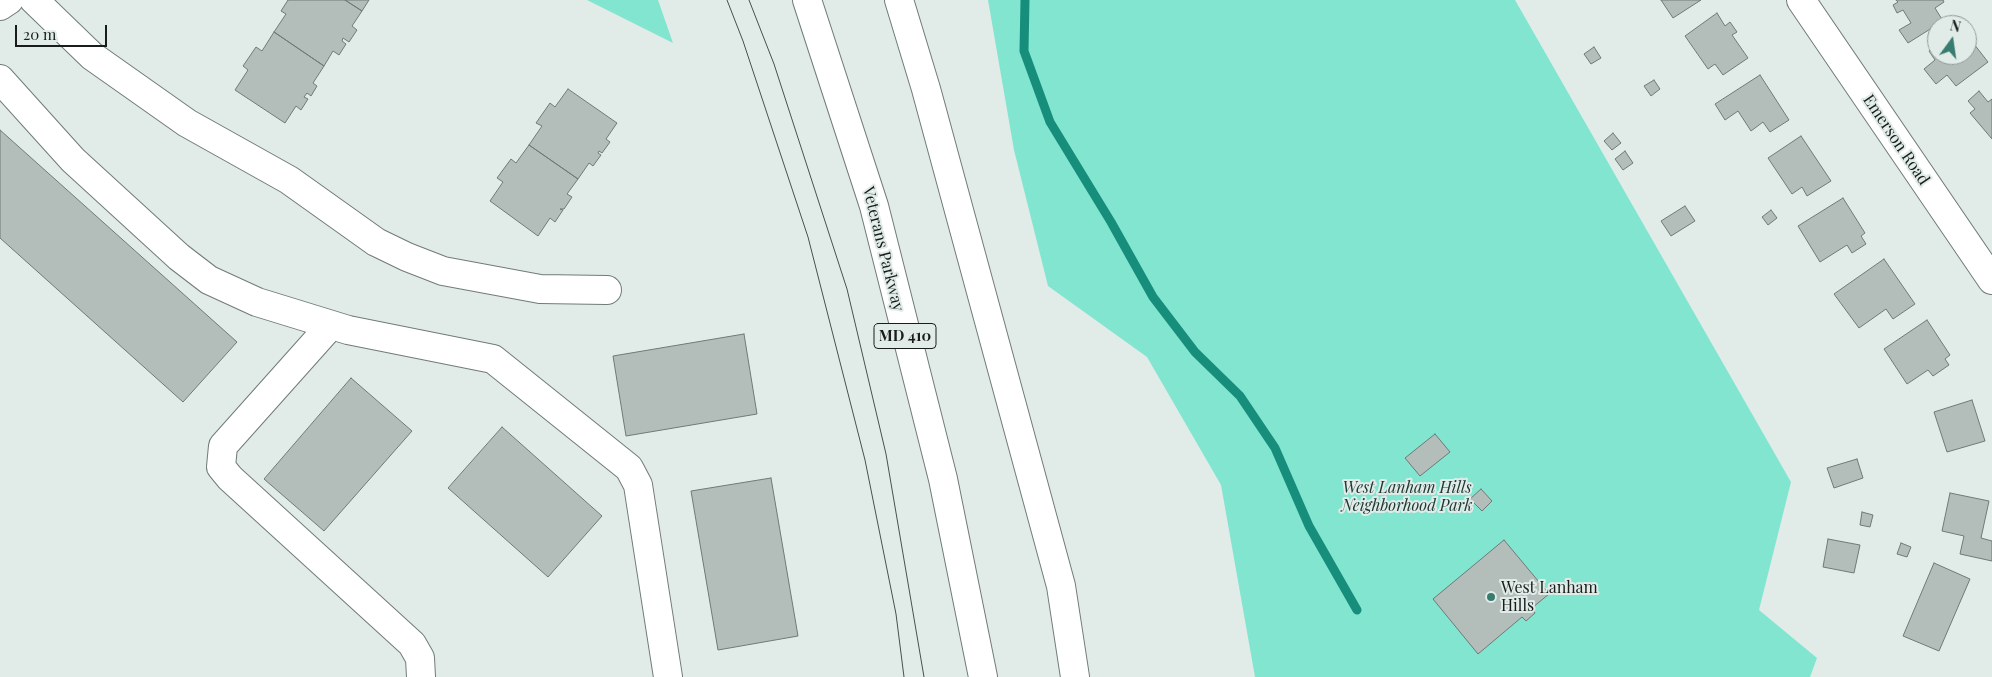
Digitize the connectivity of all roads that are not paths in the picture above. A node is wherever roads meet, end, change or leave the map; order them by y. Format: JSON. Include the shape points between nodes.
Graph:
{"nodes":[{"id":1,"x":9,"y":0,"type":"edge"},
{"id":2,"x":34,"y":0,"type":"edge"},
{"id":3,"x":807,"y":0,"type":"edge"},
{"id":4,"x":899,"y":0,"type":"edge"},
{"id":5,"x":1801,"y":0,"type":"edge"},
{"id":6,"x":0,"y":6,"type":"edge"},
{"id":7,"x":0,"y":79,"type":"edge"},
{"id":8,"x":1992,"y":280,"type":"edge"},
{"id":9,"x":607,"y":290,"type":"dead end"},
{"id":10,"x":331,"y":325,"type":"junction"},
{"id":11,"x":421,"y":677,"type":"edge"},
{"id":12,"x":668,"y":677,"type":"edge"},
{"id":13,"x":983,"y":677,"type":"edge"},
{"id":14,"x":1075,"y":677,"type":"edge"}],
"edges":[{"from":1,"to":6,"type":"street"},
{"from":2,"to":9,"type":"street","via":[[92,56],[187,123],[289,180],[376,242],[443,271],[540,289]]},
{"from":3,"to":13,"type":"street","name":"Veterans Parkway","number":"MD 410","via":[[874,206],[943,479]]},
{"from":4,"to":14,"type":"street","via":[[1061,586]]},
{"from":5,"to":8,"type":"street","name":"Emerson Road"},
{"from":7,"to":10,"type":"street","via":[[74,160],[192,269],[257,302]]},
{"from":10,"to":11,"type":"street","via":[[223,446],[221,467],[412,644],[420,658]]},
{"from":10,"to":12,"type":"street","via":[[493,359],[629,468],[638,485]]}]}
